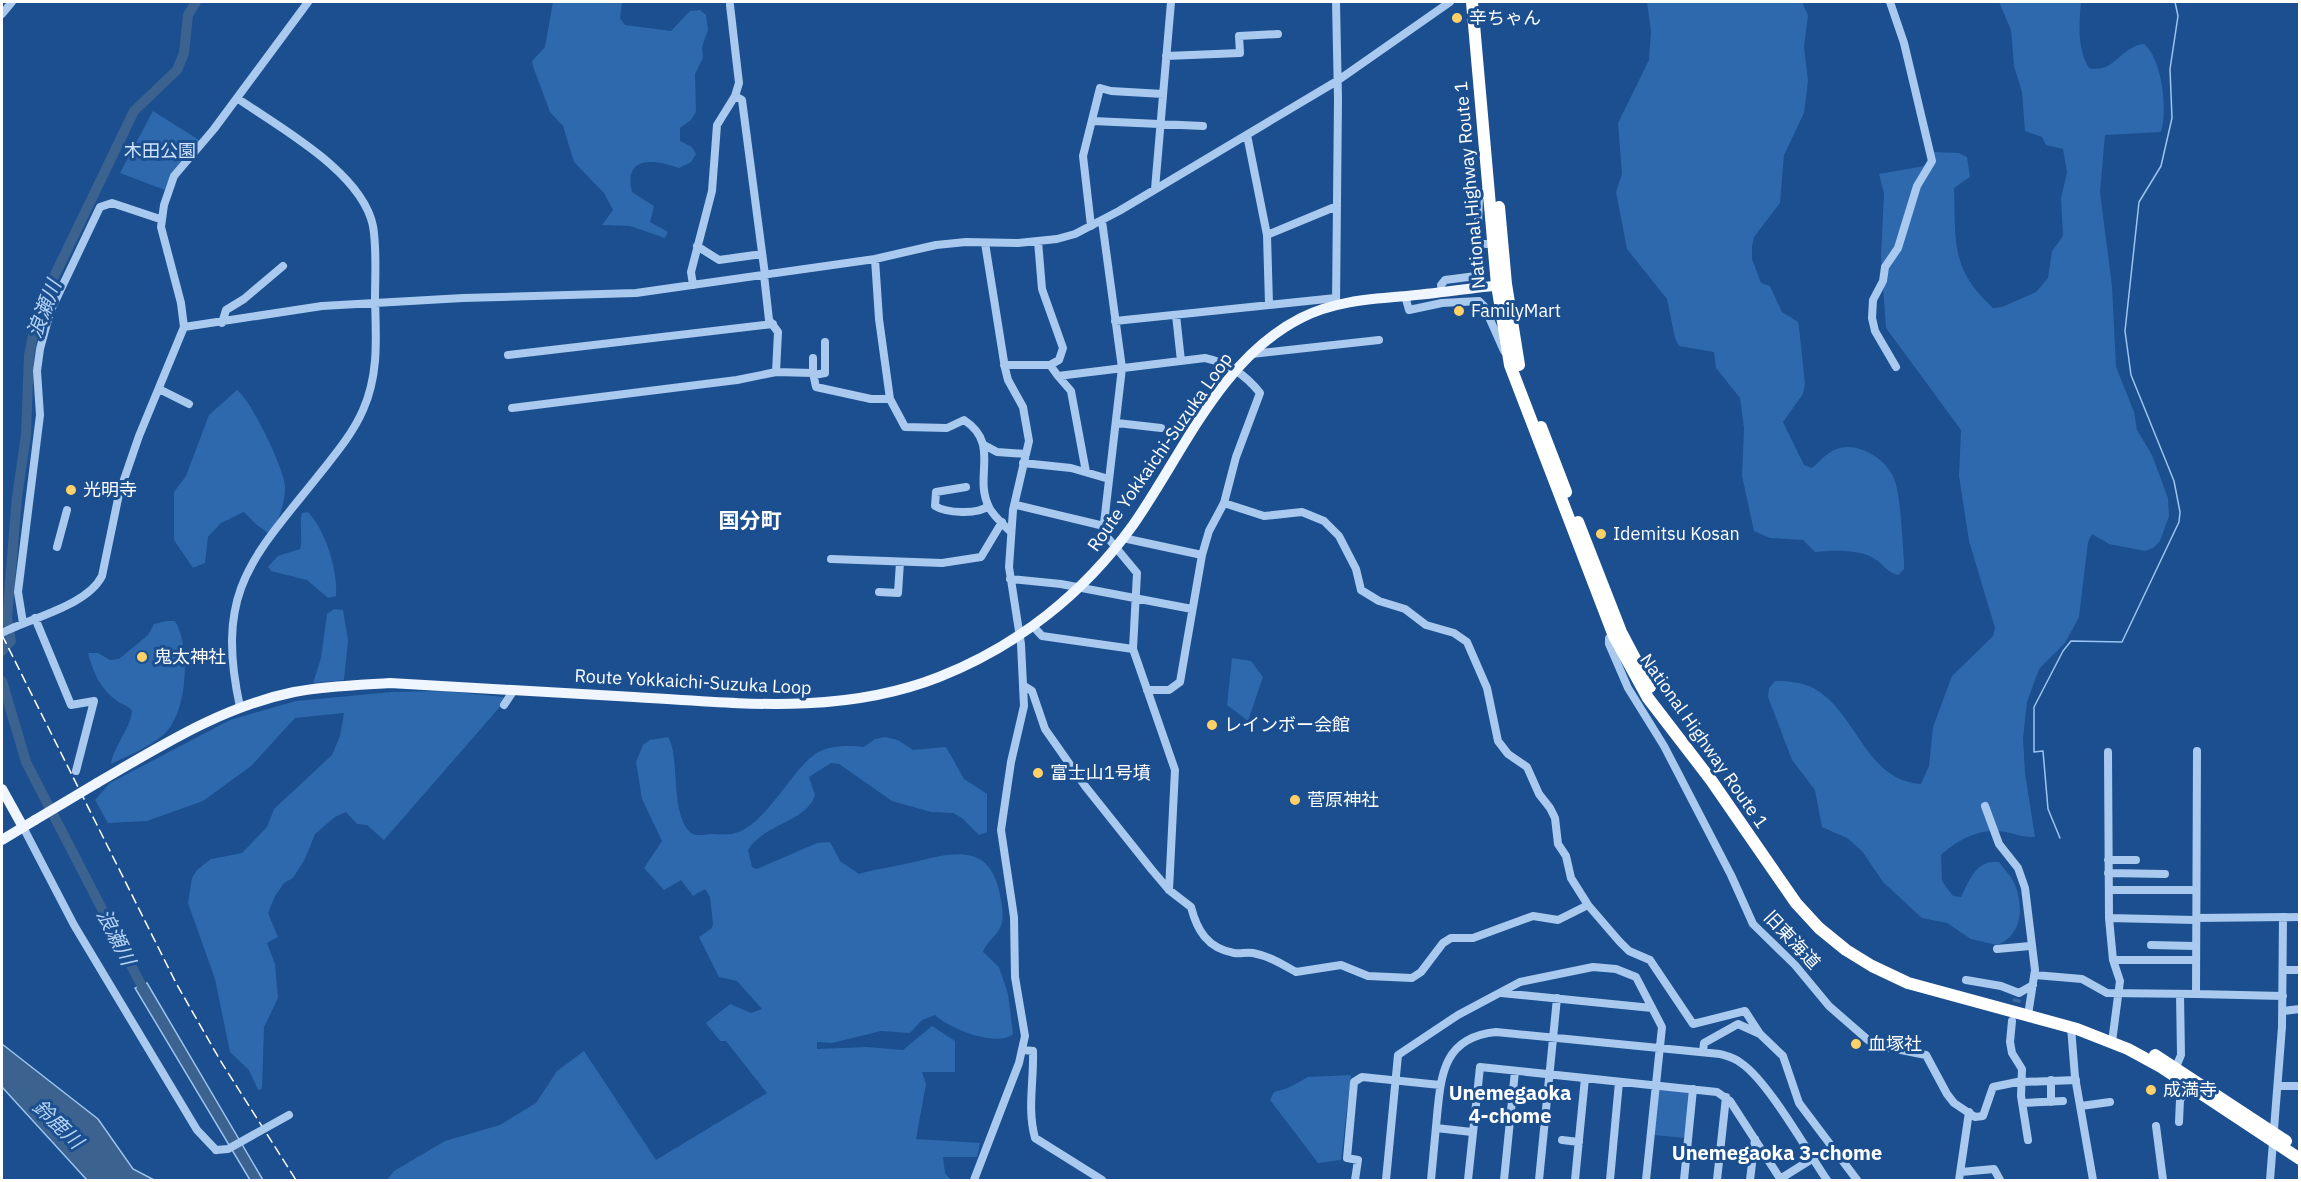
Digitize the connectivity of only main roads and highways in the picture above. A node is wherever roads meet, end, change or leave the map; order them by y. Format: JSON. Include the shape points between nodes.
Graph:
{"nodes":[{"id":1,"x":1472,"y":2,"type":"edge"},
{"id":2,"x":1480,"y":2,"type":"edge"},
{"id":3,"x":1502,"y":285,"type":"junction"},
{"id":4,"x":1519,"y":381,"type":"junction"},
{"id":5,"x":2,"y":789,"type":"edge"},
{"id":6,"x":23,"y":827,"type":"junction"},
{"id":7,"x":5,"y":837,"type":"edge"},
{"id":8,"x":2028,"y":1012,"type":"junction"},
{"id":9,"x":2113,"y":1038,"type":"junction"},
{"id":10,"x":2274,"y":1137,"type":"junction"},
{"id":11,"x":2300,"y":1150,"type":"edge"},
{"id":12,"x":2300,"y":1159,"type":"edge"}],
"edges":[{"from":1,"to":3,"type":"highway","name":"National Highway Route 1","via":[[1493,244]]},
{"from":2,"to":3,"type":"highway","name":"National Highway Route 1"},
{"from":3,"to":4,"type":"highway","name":"National Highway Route 1"},
{"from":3,"to":4,"type":"highway","name":"National Highway Route 1","via":[[1510,364]]},
{"from":3,"to":6,"type":"main road","name":"Route Yokkaichi-Suzuka Loop","bridge":true,"via":[[1336,302],[1270,336],[1235,370],[1116,548],[1080,588],[1033,626],[984,657],[934,679],[894,692],[838,702],[764,705],[390,683],[294,692],[240,707],[176,736]]},
{"from":4,"to":8,"type":"highway","name":"National Highway Route 1","via":[[1590,566],[1648,698],[1711,780],[1785,889],[1819,928],[1846,950],[1890,975],[1938,993]]},
{"from":5,"to":6,"type":"main road"},
{"from":6,"to":7,"type":"main road","name":"Route Yokkaichi-Suzuka Loop"},
{"from":8,"to":9,"type":"highway","name":"National Highway Route 1"},
{"from":8,"to":9,"type":"highway","name":"National Highway Route 1"},
{"from":9,"to":10,"type":"highway","name":"National Highway Route 1"},
{"from":9,"to":10,"type":"highway","name":"National Highway Route 1","via":[[2176,1067]]},
{"from":10,"to":11,"type":"highway","name":"National Highway Route 1"},
{"from":10,"to":12,"type":"highway","name":"National Highway Route 1"}]}
